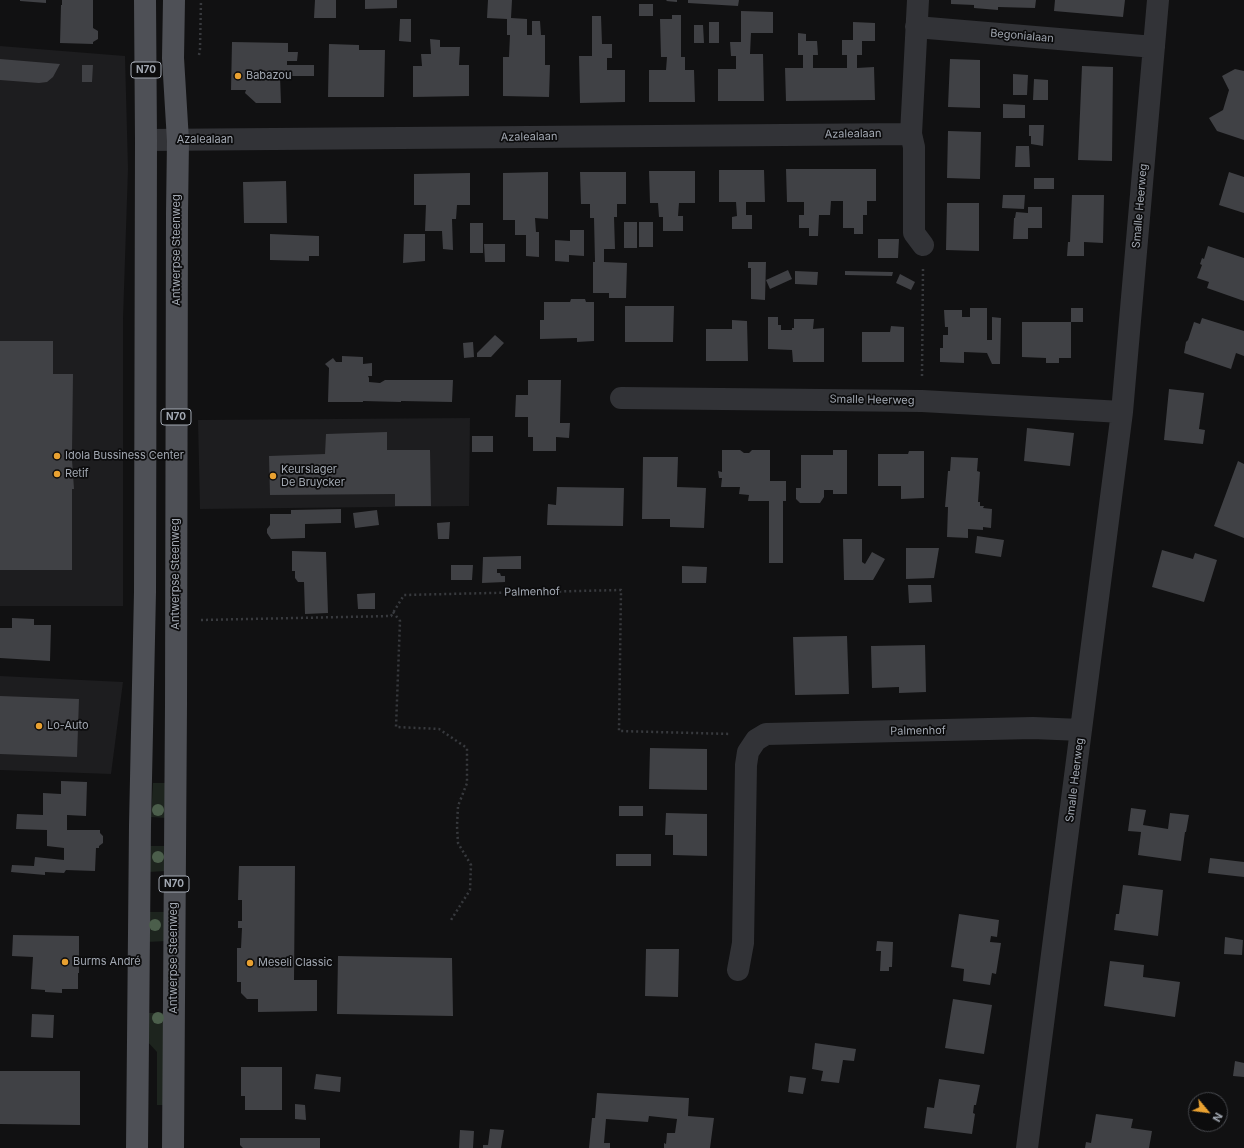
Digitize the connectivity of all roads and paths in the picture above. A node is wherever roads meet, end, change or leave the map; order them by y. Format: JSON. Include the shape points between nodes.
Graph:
{"nodes":[{"id":1,"x":145,"y":0,"type":"edge"},
{"id":2,"x":174,"y":0,"type":"edge"},
{"id":3,"x":918,"y":0,"type":"edge"},
{"id":4,"x":1158,"y":0,"type":"edge"},
{"id":5,"x":916,"y":27,"type":"junction"},
{"id":6,"x":1154,"y":47,"type":"junction"},
{"id":7,"x":911,"y":134,"type":"junction"},
{"id":8,"x":146,"y":140,"type":"junction"},
{"id":9,"x":178,"y":141,"type":"junction"},
{"id":10,"x":923,"y":245,"type":"joint"},
{"id":11,"x":621,"y":398,"type":"dead end"},
{"id":12,"x":922,"y":401,"type":"junction"},
{"id":13,"x":1122,"y":412,"type":"junction"},
{"id":14,"x":393,"y":612,"type":"junction"},
{"id":15,"x":176,"y":620,"type":"junction"},
{"id":16,"x":1082,"y":730,"type":"junction"},
{"id":17,"x":756,"y":740,"type":"junction"},
{"id":18,"x":451,"y":920,"type":"dead end"},
{"id":19,"x":738,"y":970,"type":"dead end"},
{"id":20,"x":137,"y":1148,"type":"edge"},
{"id":21,"x":173,"y":1148,"type":"edge"},
{"id":22,"x":1027,"y":1148,"type":"edge"}],
"edges":[{"from":1,"to":8,"type":"main road","number":"N70"},
{"from":2,"to":9,"type":"main road","name":"Antwerpse Steenweg","number":"N70","via":[[173,58]]},
{"from":3,"to":5,"type":"street"},
{"from":4,"to":6,"type":"street","name":"Smalle Heerweg"},
{"from":5,"to":6,"type":"street","name":"Begonialaan"},
{"from":5,"to":7,"type":"street"},
{"from":6,"to":13,"type":"street","name":"Smalle Heerweg"},
{"from":7,"to":9,"type":"street","name":"Azalealaan"},
{"from":7,"to":10,"type":"street","via":[[914,147],[914,232]]},
{"from":8,"to":9,"type":"street","name":"Azalealaan"},
{"from":8,"to":20,"type":"main road","number":"N70","via":[[145,592]]},
{"from":9,"to":15,"type":"main road","name":"Antwerpse Steenweg","number":"N70"},
{"from":10,"to":12,"type":"path"},
{"from":11,"to":12,"type":"street","name":"Smalle Heerweg"},
{"from":12,"to":13,"type":"street","name":"Smalle Heerweg"},
{"from":13,"to":16,"type":"street","name":"Smalle Heerweg"},
{"from":14,"to":15,"type":"path","via":[[391,616]]},
{"from":14,"to":17,"type":"path","name":"Palmenhof","via":[[404,595],[621,590],[618,731],[728,733]]},
{"from":14,"to":18,"type":"path","via":[[400,621],[396,727],[439,729],[467,748],[467,783],[458,806],[457,826],[458,843],[471,865],[470,890]]},
{"from":15,"to":21,"type":"main road","name":"Antwerpse Steenweg","number":"N70"},
{"from":16,"to":17,"type":"street","name":"Palmenhof","via":[[1034,728],[766,734]]},
{"from":16,"to":22,"type":"street","name":"Smalle Heerweg"},
{"from":17,"to":19,"type":"street","via":[[748,752],[746,765],[743,943]]}]}
